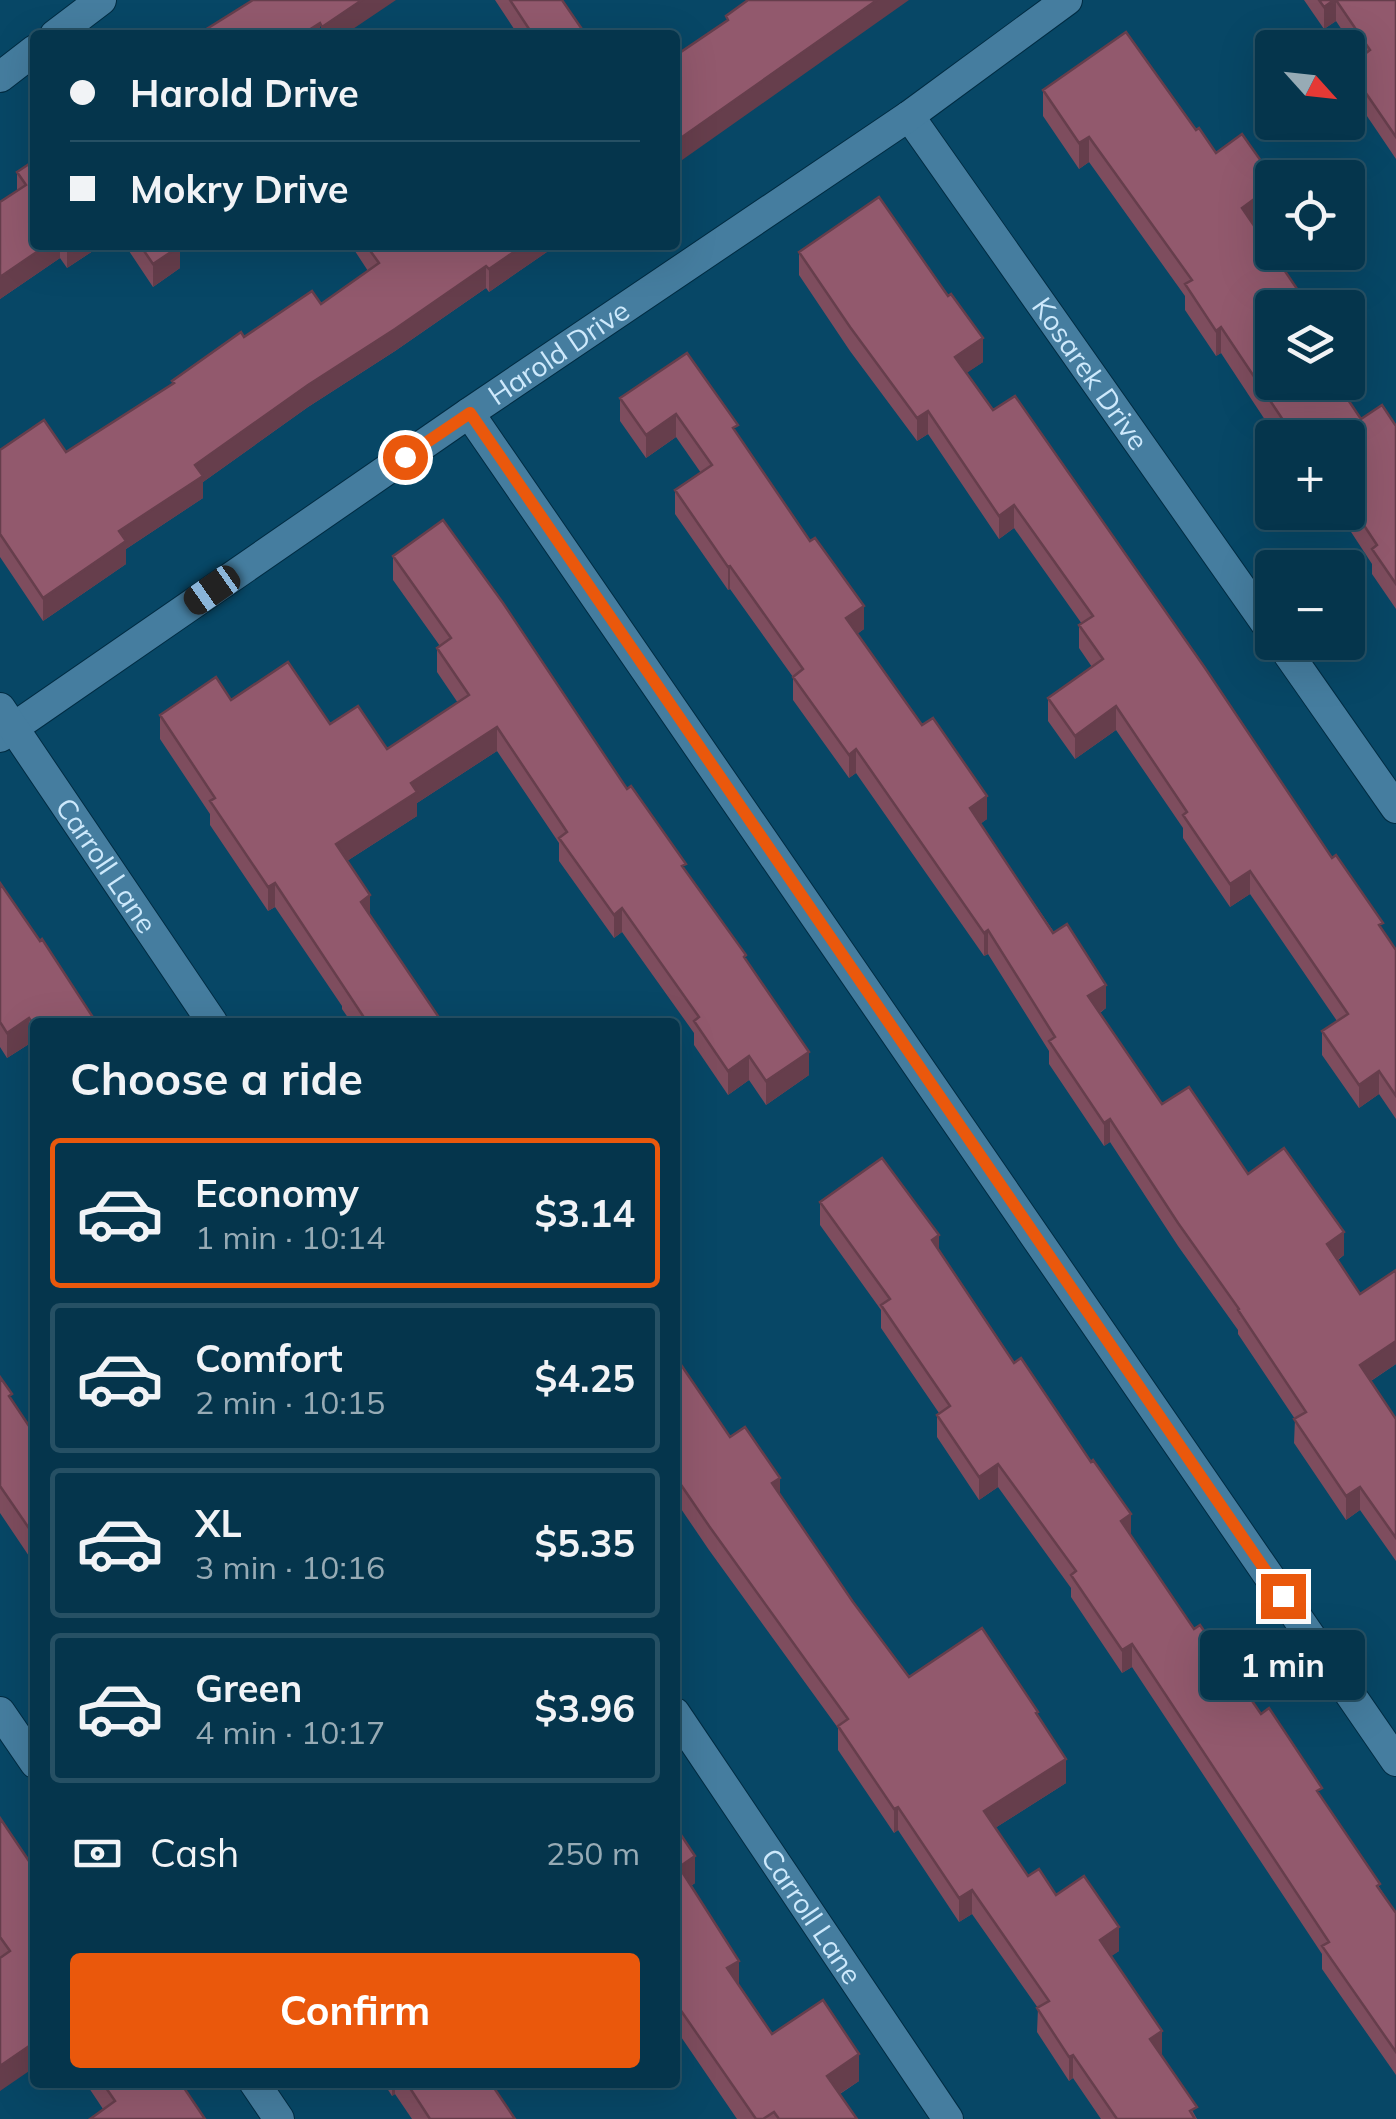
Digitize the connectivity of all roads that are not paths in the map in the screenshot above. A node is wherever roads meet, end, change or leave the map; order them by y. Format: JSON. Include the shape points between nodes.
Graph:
{"nodes":[{"id":1,"x":101,"y":0,"type":"edge"},
{"id":2,"x":1067,"y":0,"type":"edge"},
{"id":3,"x":62,"y":30,"type":"edge"},
{"id":4,"x":30,"y":54,"type":"edge"},
{"id":5,"x":0,"y":77,"type":"edge"},
{"id":6,"x":909,"y":116,"type":"junction"},
{"id":7,"x":470,"y":413,"type":"junction"},
{"id":8,"x":1255,"y":608,"type":"edge"},
{"id":9,"x":1293,"y":660,"type":"edge"},
{"id":10,"x":5,"y":724,"type":"edge"},
{"id":11,"x":1396,"y":808,"type":"edge"},
{"id":12,"x":209,"y":1018,"type":"edge"},
{"id":13,"x":0,"y":1712,"type":"edge"},
{"id":14,"x":680,"y":1719,"type":"edge"},
{"id":15,"x":30,"y":1756,"type":"edge"},
{"id":16,"x":1396,"y":1760,"type":"edge"},
{"id":17,"x":258,"y":2088,"type":"edge"},
{"id":18,"x":279,"y":2119,"type":"edge"},
{"id":19,"x":948,"y":2119,"type":"edge"}],
"edges":[{"from":1,"to":3,"type":"street"},
{"from":2,"to":6,"type":"street","name":"Harold Drive"},
{"from":4,"to":5,"type":"street"},
{"from":6,"to":7,"type":"street","name":"Harold Drive"},
{"from":6,"to":8,"type":"street","name":"Kosarek Drive"},
{"from":7,"to":10,"type":"street","name":"Harold Drive"},
{"from":7,"to":16,"type":"street"},
{"from":9,"to":11,"type":"street"},
{"from":10,"to":12,"type":"street","name":"Carroll Lane"},
{"from":13,"to":15,"type":"street"},
{"from":14,"to":19,"type":"street","name":"Carroll Lane"},
{"from":17,"to":18,"type":"street"}]}
